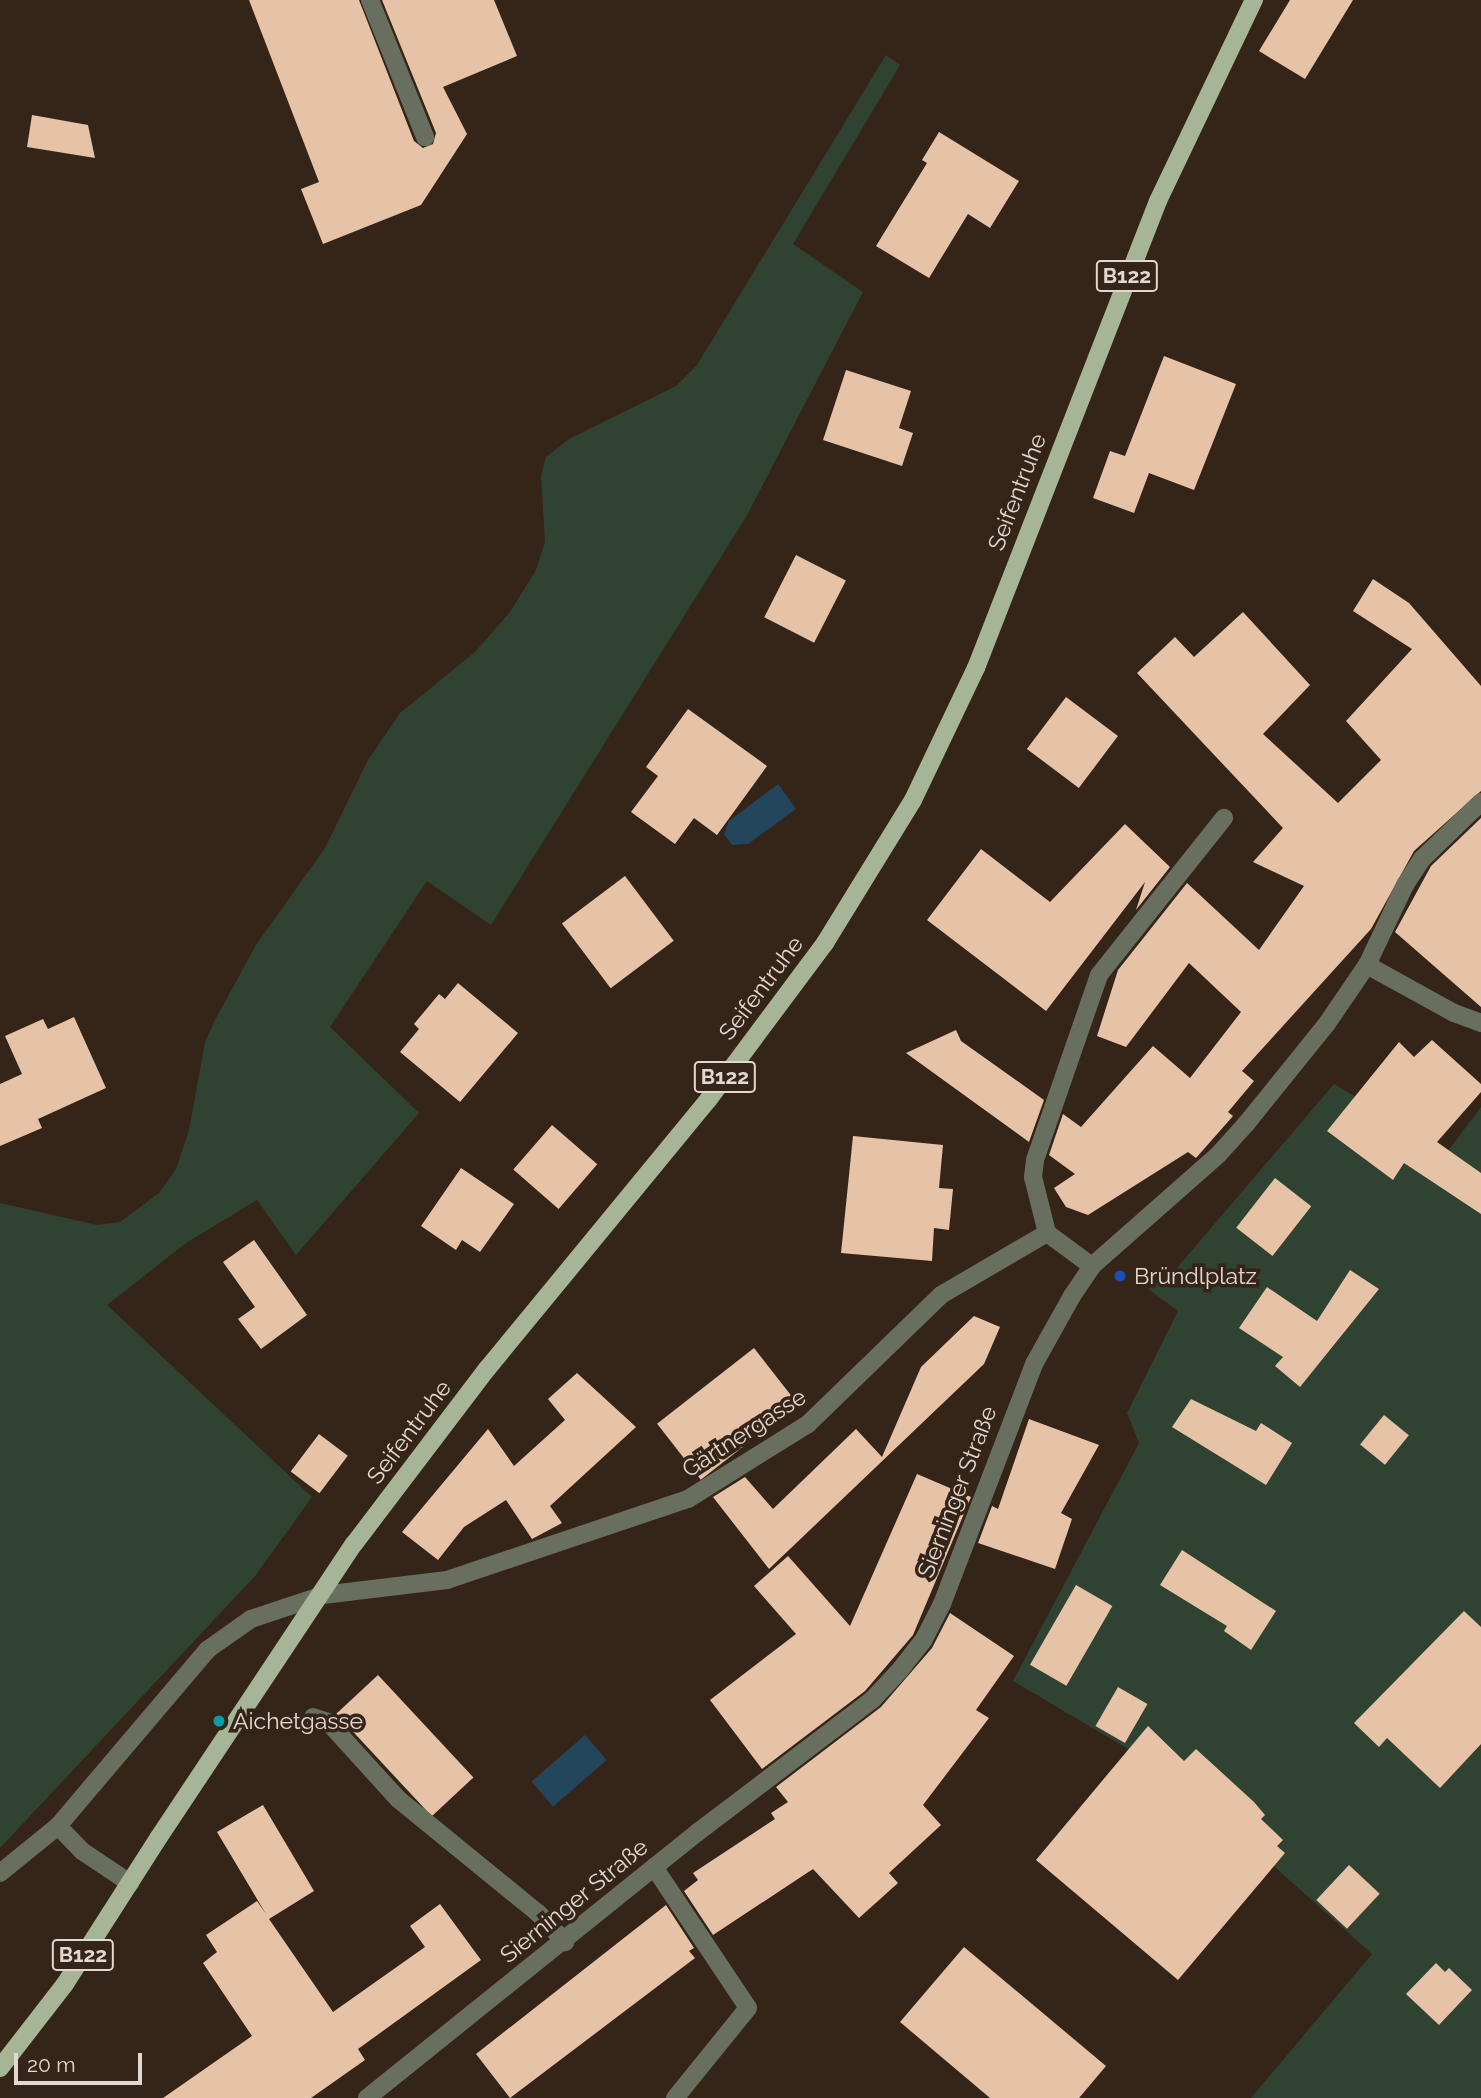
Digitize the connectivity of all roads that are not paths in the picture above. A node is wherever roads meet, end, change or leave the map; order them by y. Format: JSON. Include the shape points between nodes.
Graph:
{"nodes":[{"id":1,"x":370,"y":0,"type":"edge"},
{"id":2,"x":1254,"y":0,"type":"edge"},
{"id":3,"x":425,"y":137,"type":"dead end"},
{"id":4,"x":1481,"y":802,"type":"edge"},
{"id":5,"x":1224,"y":818,"type":"dead end"},
{"id":6,"x":1367,"y":965,"type":"junction"},
{"id":7,"x":1481,"y":1023,"type":"edge"},
{"id":8,"x":1047,"y":1233,"type":"junction"},
{"id":9,"x":1092,"y":1266,"type":"junction"},
{"id":10,"x":313,"y":1717,"type":"dead end"},
{"id":11,"x":58,"y":1826,"type":"junction"},
{"id":12,"x":654,"y":1867,"type":"junction"},
{"id":13,"x":0,"y":1873,"type":"edge"},
{"id":14,"x":130,"y":1883,"type":"junction"},
{"id":15,"x":565,"y":1942,"type":"junction"},
{"id":16,"x":0,"y":2068,"type":"edge"},
{"id":17,"x":367,"y":2098,"type":"edge"},
{"id":18,"x":675,"y":2098,"type":"edge"}],
"edges":[{"from":1,"to":3,"type":"street"},
{"from":2,"to":14,"type":"main road","name":"Seifentruhe","number":"B122","bridge":true,"via":[[1158,201],[975,668],[913,800],[825,943],[708,1100],[487,1369],[354,1544]]},
{"from":4,"to":6,"type":"street","name":"Sierninger Straße","via":[[1422,859],[1405,884]]},
{"from":5,"to":8,"type":"street","via":[[1099,975],[1035,1160],[1033,1177]]},
{"from":6,"to":7,"type":"street"},
{"from":6,"to":9,"type":"street","name":"Sierninger Straße","via":[[1326,1026],[1218,1155]]},
{"from":8,"to":9,"type":"street"},
{"from":8,"to":11,"type":"street","name":"Gärtnergasse","via":[[941,1295],[808,1424],[720,1483],[651,1513],[447,1580],[278,1606],[207,1650]]},
{"from":9,"to":12,"type":"street","name":"Sierninger Straße","via":[[1034,1364],[923,1641],[873,1699]]},
{"from":10,"to":15,"type":"street","via":[[328,1722],[398,1799],[538,1913]]},
{"from":11,"to":13,"type":"street"},
{"from":11,"to":14,"type":"street","via":[[82,1851]]},
{"from":12,"to":15,"type":"street","name":"Sierninger Straße"},
{"from":12,"to":18,"type":"street","via":[[748,2008]]},
{"from":14,"to":16,"type":"main road","name":"Seifentruhe","number":"B122","via":[[65,1984]]},
{"from":15,"to":17,"type":"street","name":"Sierninger Straße"}]}
